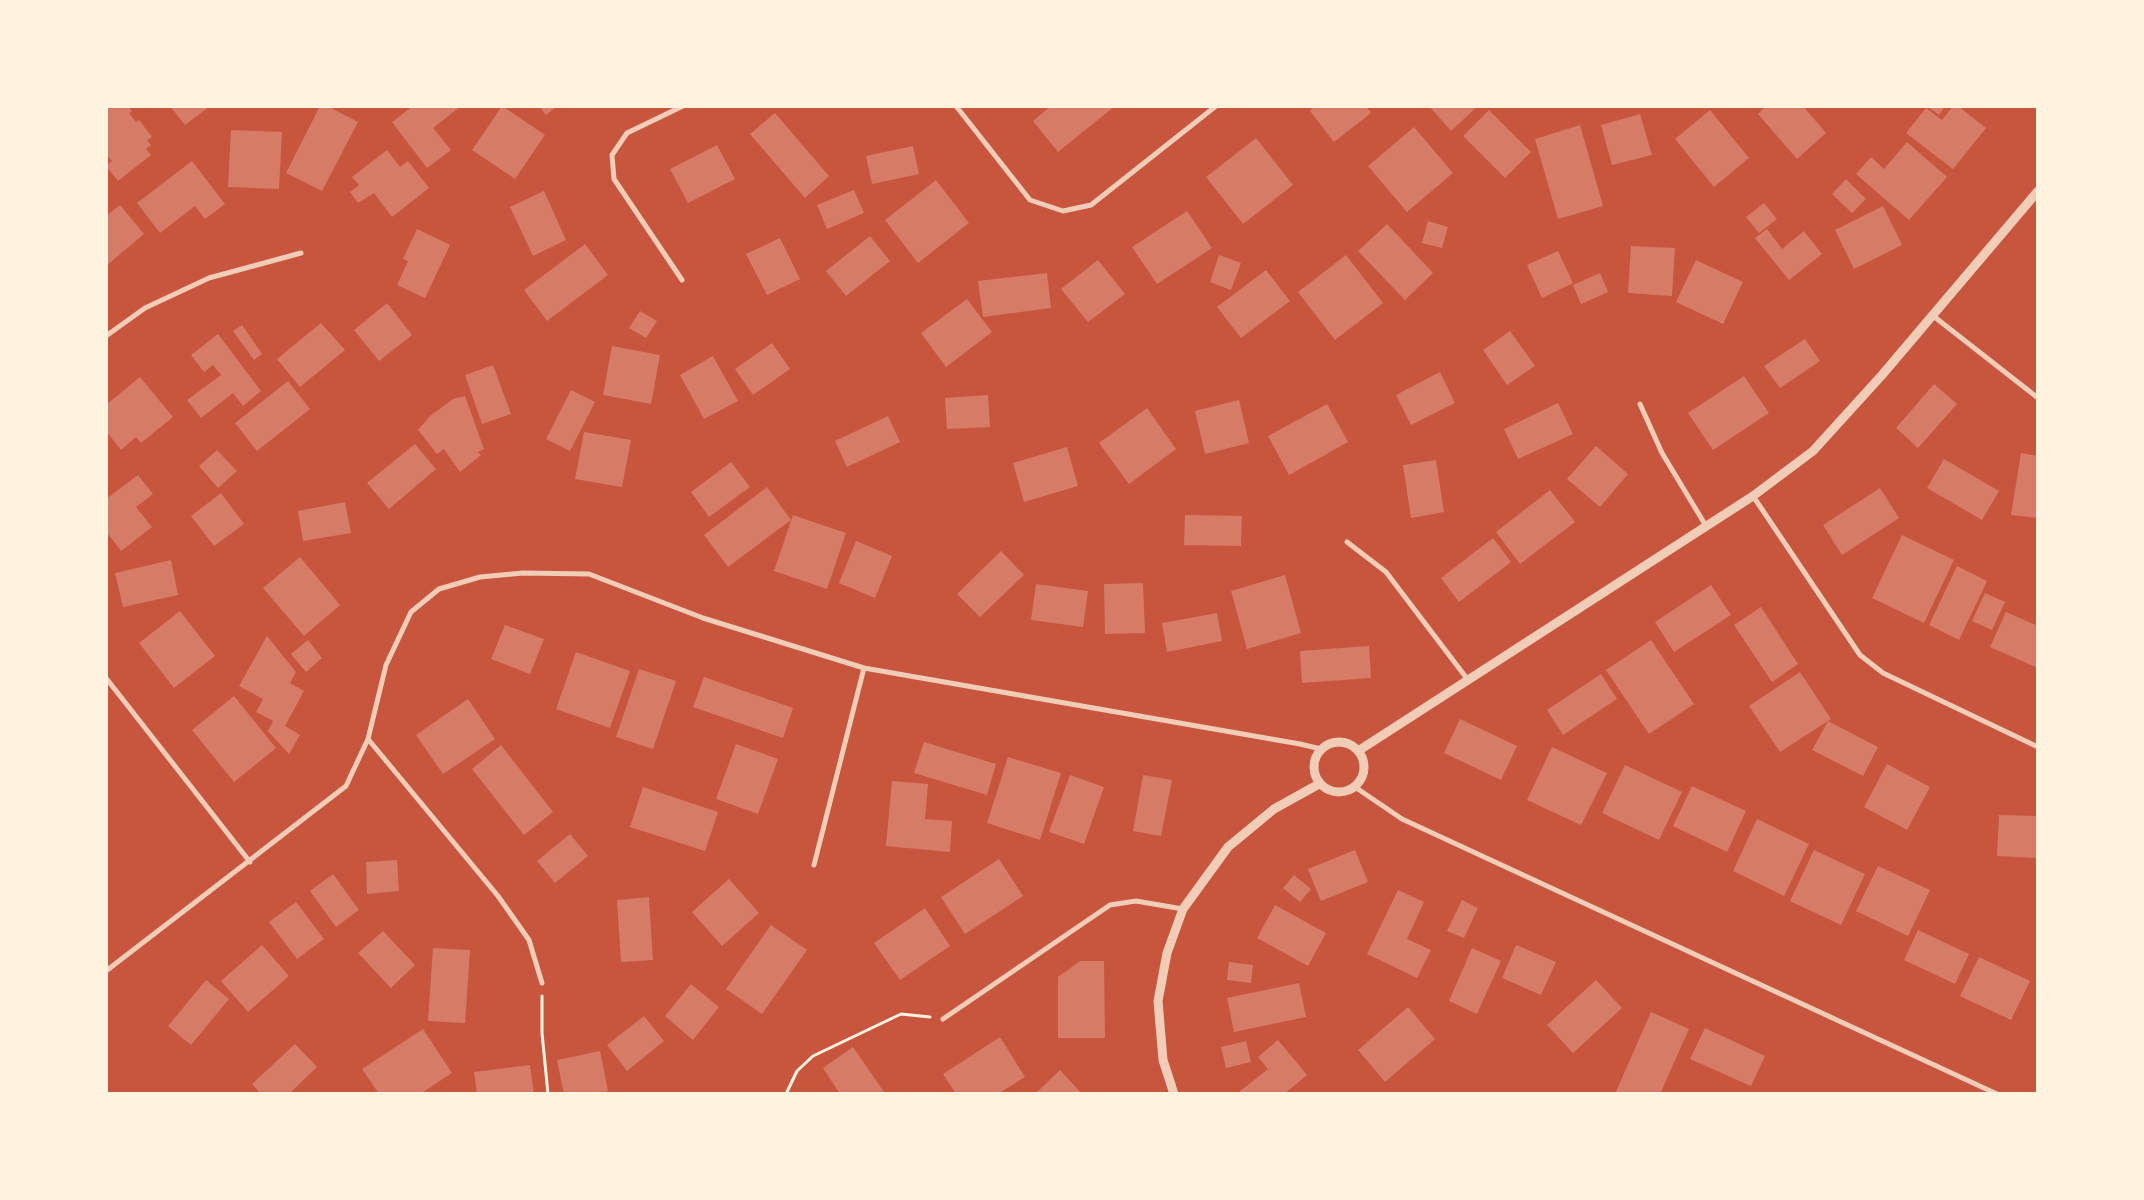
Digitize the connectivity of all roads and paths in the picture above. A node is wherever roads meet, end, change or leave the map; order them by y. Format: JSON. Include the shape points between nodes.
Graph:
{"nodes":[{"id":1,"x":683,"y":106,"type":"edge"},
{"id":2,"x":956,"y":106,"type":"edge"},
{"id":3,"x":1216,"y":106,"type":"edge"},
{"id":4,"x":2038,"y":191,"type":"edge"},
{"id":5,"x":300,"y":253,"type":"dead end"},
{"id":6,"x":682,"y":280,"type":"dead end"},
{"id":7,"x":1932,"y":315,"type":"junction"},
{"id":8,"x":106,"y":336,"type":"edge"},
{"id":9,"x":2038,"y":398,"type":"edge"},
{"id":10,"x":1640,"y":404,"type":"dead end"},
{"id":11,"x":1753,"y":496,"type":"junction"},
{"id":12,"x":1706,"y":526,"type":"junction"},
{"id":13,"x":1347,"y":542,"type":"dead end"},
{"id":14,"x":864,"y":668,"type":"junction"},
{"id":15,"x":106,"y":678,"type":"edge"},
{"id":16,"x":1468,"y":680,"type":"junction"},
{"id":17,"x":368,"y":739,"type":"junction"},
{"id":18,"x":2038,"y":747,"type":"edge"},
{"id":19,"x":1321,"y":749,"type":"junction"},
{"id":20,"x":1358,"y":751,"type":"junction"},
{"id":21,"x":1319,"y":784,"type":"junction"},
{"id":22,"x":1356,"y":787,"type":"junction"},
{"id":23,"x":250,"y":862,"type":"junction"},
{"id":24,"x":814,"y":865,"type":"dead end"},
{"id":25,"x":1183,"y":909,"type":"junction"},
{"id":26,"x":106,"y":971,"type":"edge"},
{"id":27,"x":542,"y":983,"type":"joint"},
{"id":28,"x":943,"y":1019,"type":"joint"},
{"id":29,"x":548,"y":1094,"type":"edge"},
{"id":30,"x":786,"y":1094,"type":"edge"},
{"id":31,"x":1174,"y":1094,"type":"edge"},
{"id":32,"x":1997,"y":1094,"type":"edge"}],
"edges":[{"from":1,"to":6,"type":"street","via":[[627,133],[612,155],[614,179]]},
{"from":2,"to":3,"type":"street","via":[[1030,200],[1063,211],[1090,205]]},
{"from":4,"to":7,"type":"street"},
{"from":5,"to":8,"type":"street","via":[[209,278],[145,308]]},
{"from":7,"to":9,"type":"street"},
{"from":7,"to":11,"type":"street","via":[[1813,452]]},
{"from":10,"to":12,"type":"street","via":[[1662,452]]},
{"from":11,"to":12,"type":"street"},
{"from":11,"to":18,"type":"street","via":[[1860,655],[1883,672]]},
{"from":12,"to":16,"type":"street"},
{"from":13,"to":16,"type":"street","via":[[1386,572]]},
{"from":14,"to":17,"type":"street","via":[[703,618],[590,574],[523,572],[480,577],[439,589],[410,612],[386,665]]},
{"from":14,"to":19,"type":"street"},
{"from":14,"to":24,"type":"street"},
{"from":15,"to":23,"type":"street"},
{"from":16,"to":20,"type":"street"},
{"from":17,"to":23,"type":"street","via":[[346,786]]},
{"from":17,"to":27,"type":"street","via":[[508,910],[529,940]]},
{"from":19,"to":20,"type":"street","via":[[1331,743],[1343,742]]},
{"from":19,"to":21,"type":"street","via":[[1314,760],[1314,773]]},
{"from":20,"to":22,"type":"street","via":[[1364,769]]},
{"from":21,"to":22,"type":"street","via":[[1339,793]]},
{"from":21,"to":25,"type":"street","via":[[1274,808],[1228,847]]},
{"from":22,"to":32,"type":"street","via":[[1402,819]]},
{"from":23,"to":26,"type":"street"},
{"from":25,"to":28,"type":"street","via":[[1136,900],[1110,906]]},
{"from":25,"to":31,"type":"street","via":[[1167,953],[1158,1001],[1163,1060]]},
{"from":27,"to":29,"type":"path","via":[[542,1033]]},
{"from":28,"to":30,"type":"path","via":[[901,1014],[864,1030],[813,1056],[797,1071]]}]}
